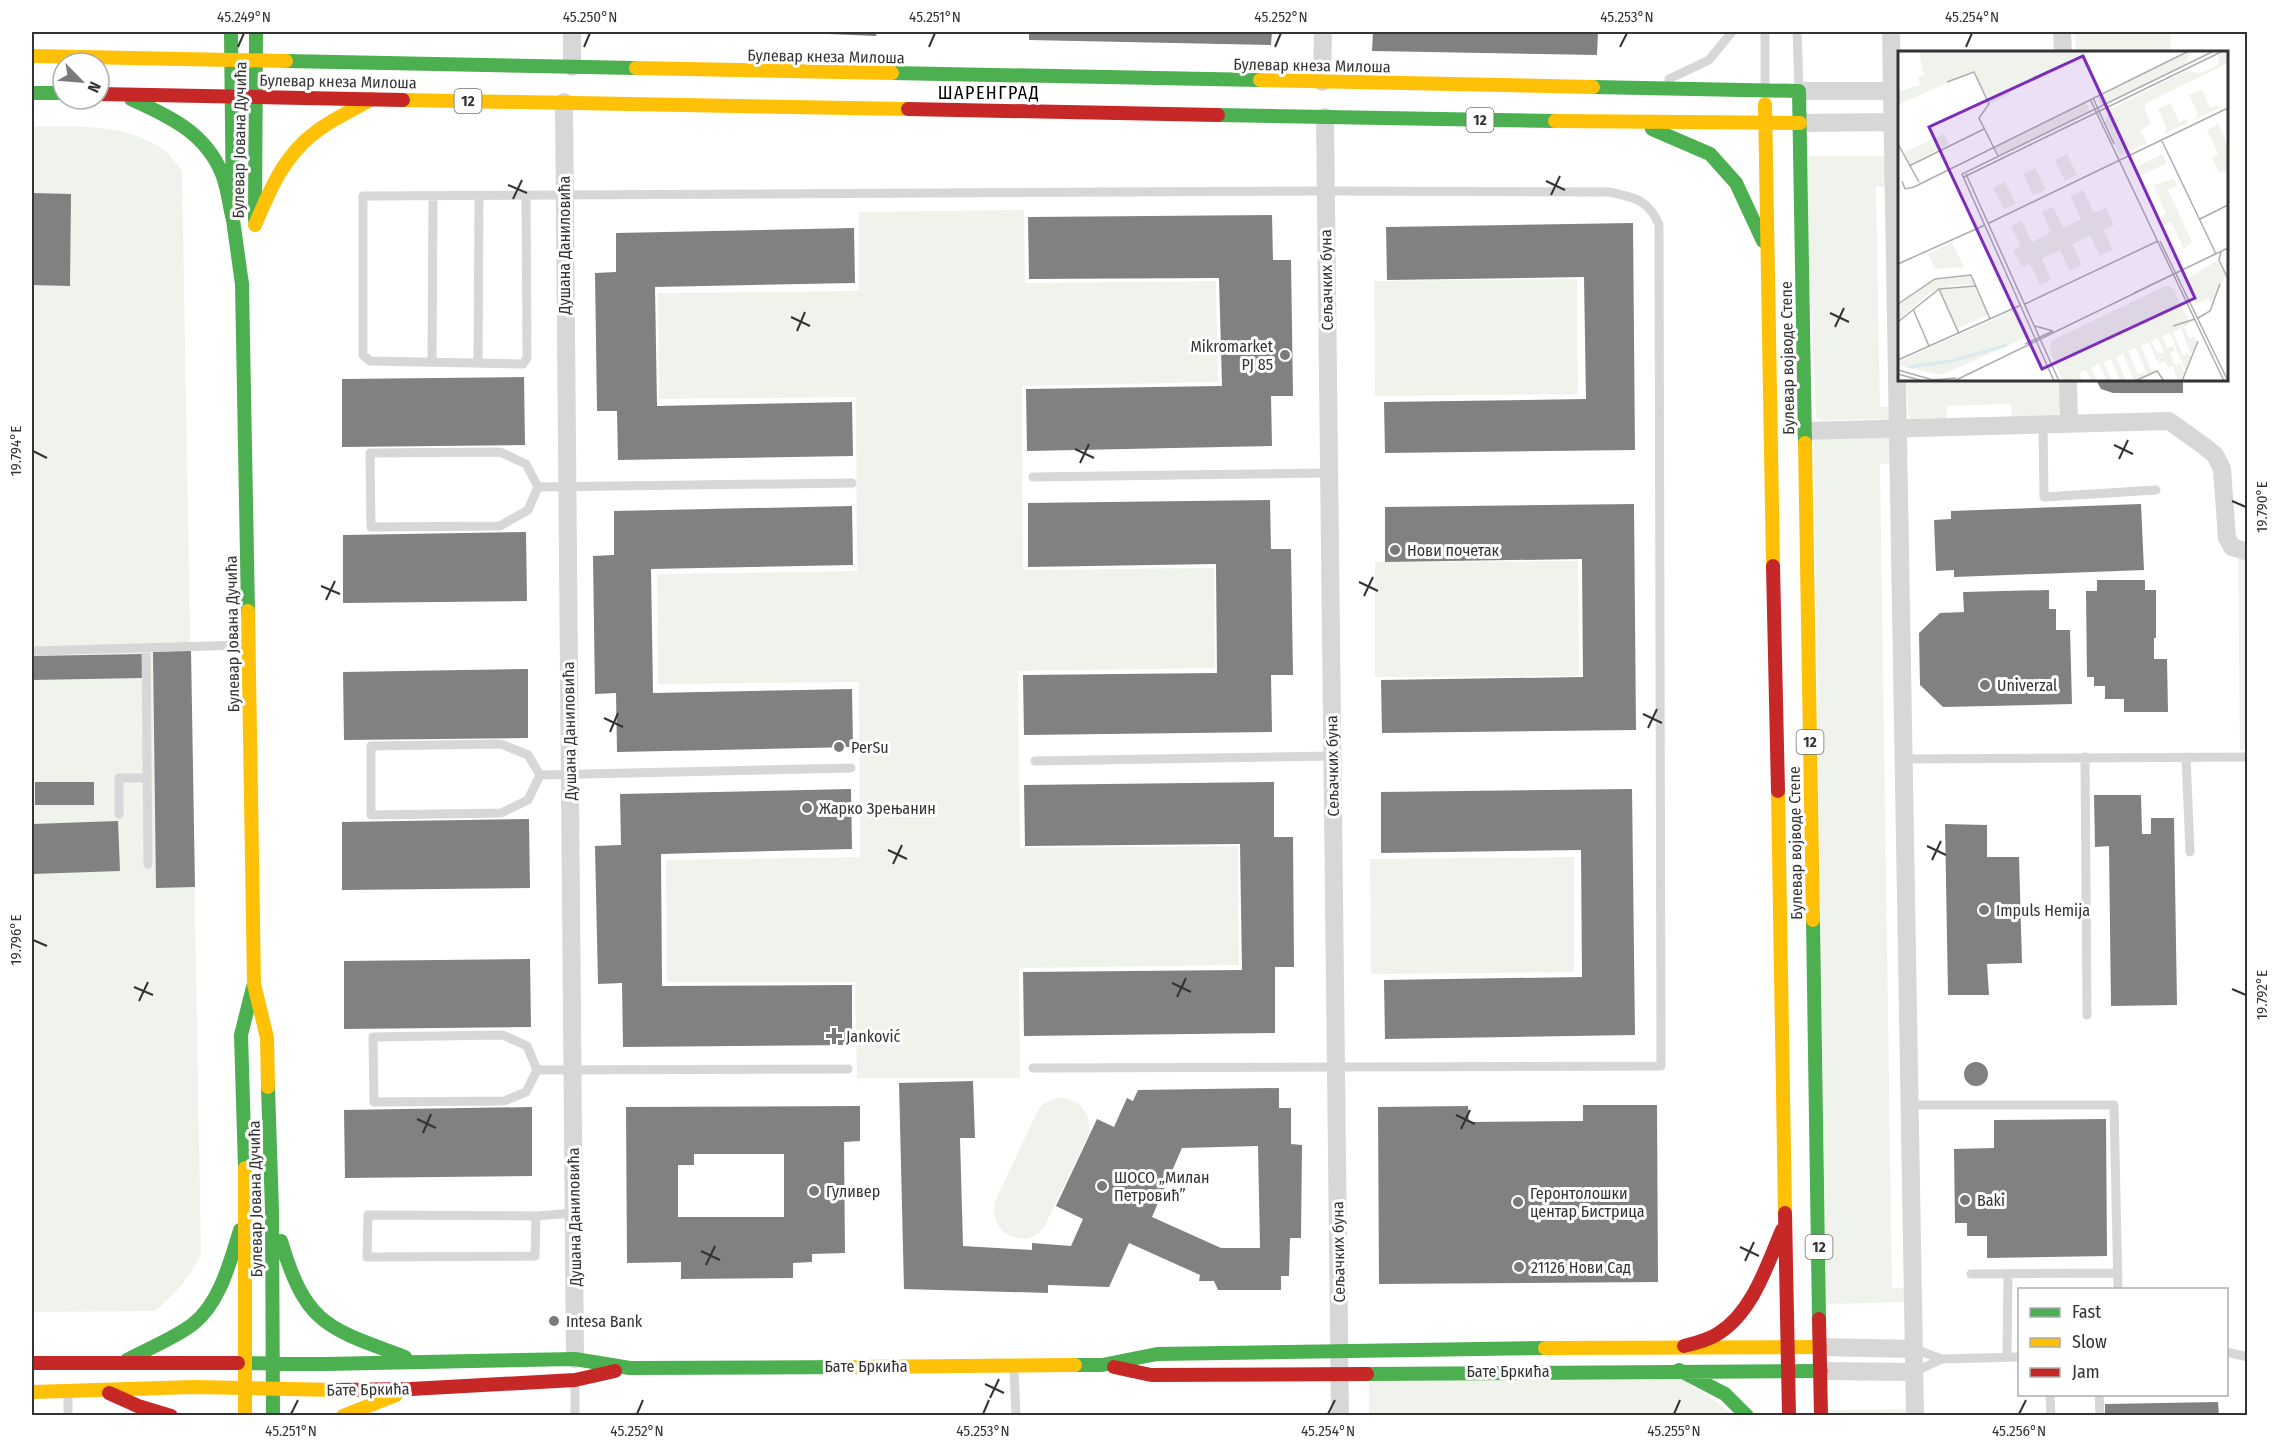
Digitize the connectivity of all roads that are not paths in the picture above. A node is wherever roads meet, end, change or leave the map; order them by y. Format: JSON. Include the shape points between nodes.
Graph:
{"nodes":[{"id":1,"x":231,"y":32,"type":"edge"},
{"id":2,"x":256,"y":32,"type":"edge"},
{"id":3,"x":572,"y":32,"type":"edge"},
{"id":4,"x":1323,"y":32,"type":"edge"},
{"id":5,"x":1732,"y":32,"type":"edge"},
{"id":6,"x":1765,"y":32,"type":"edge"},
{"id":7,"x":1797,"y":32,"type":"edge"},
{"id":8,"x":1891,"y":32,"type":"edge"},
{"id":9,"x":2062,"y":32,"type":"edge"},
{"id":10,"x":2063,"y":51,"type":"edge"},
{"id":11,"x":32,"y":56,"type":"edge"},
{"id":12,"x":231,"y":61,"type":"junction"},
{"id":13,"x":257,"y":61,"type":"junction"},
{"id":14,"x":572,"y":67,"type":"junction"},
{"id":15,"x":1322,"y":82,"type":"junction"},
{"id":16,"x":1637,"y":88,"type":"junction"},
{"id":17,"x":1765,"y":90,"type":"junction"},
{"id":18,"x":1799,"y":91,"type":"junction"},
{"id":19,"x":32,"y":93,"type":"edge"},
{"id":20,"x":51,"y":93,"type":"edge"},
{"id":21,"x":111,"y":94,"type":"edge"},
{"id":22,"x":118,"y":94,"type":"junction"},
{"id":23,"x":231,"y":96,"type":"junction"},
{"id":24,"x":257,"y":96,"type":"junction"},
{"id":25,"x":372,"y":99,"type":"junction"},
{"id":26,"x":564,"y":102,"type":"junction"},
{"id":27,"x":1894,"y":107,"type":"edge"},
{"id":28,"x":1325,"y":117,"type":"junction"},
{"id":29,"x":1636,"y":123,"type":"junction"},
{"id":30,"x":1766,"y":123,"type":"junction"},
{"id":31,"x":1800,"y":123,"type":"junction"},
{"id":32,"x":1325,"y":191,"type":"junction"},
{"id":33,"x":434,"y":196,"type":"junction"},
{"id":34,"x":479,"y":196,"type":"junction"},
{"id":35,"x":526,"y":196,"type":"junction"},
{"id":36,"x":564,"y":196,"type":"junction"},
{"id":37,"x":233,"y":220,"type":"junction"},
{"id":38,"x":253,"y":235,"type":"junction"},
{"id":39,"x":1897,"y":244,"type":"edge"},
{"id":40,"x":1768,"y":251,"type":"junction"},
{"id":41,"x":1898,"y":274,"type":"edge"},
{"id":42,"x":243,"y":284,"type":"junction"},
{"id":43,"x":432,"y":362,"type":"junction"},
{"id":44,"x":478,"y":363,"type":"junction"},
{"id":45,"x":2068,"y":381,"type":"edge"},
{"id":46,"x":2069,"y":423,"type":"junction"},
{"id":47,"x":2043,"y":424,"type":"junction"},
{"id":48,"x":1898,"y":427,"type":"junction"},
{"id":49,"x":1805,"y":431,"type":"junction"},
{"id":50,"x":1328,"y":473,"type":"junction"},
{"id":51,"x":1033,"y":477,"type":"dead end"},
{"id":52,"x":852,"y":483,"type":"dead end"},
{"id":53,"x":538,"y":486,"type":"junction"},
{"id":54,"x":567,"y":486,"type":"junction"},
{"id":55,"x":2156,"y":490,"type":"dead end"},
{"id":56,"x":2247,"y":552,"type":"edge"},
{"id":57,"x":248,"y":645,"type":"junction"},
{"id":58,"x":146,"y":648,"type":"junction"},
{"id":59,"x":32,"y":651,"type":"edge"},
{"id":60,"x":1332,"y":756,"type":"junction"},
{"id":61,"x":2085,"y":757,"type":"junction"},
{"id":62,"x":2186,"y":757,"type":"junction"},
{"id":63,"x":2247,"y":757,"type":"edge"},
{"id":64,"x":1904,"y":759,"type":"junction"},
{"id":65,"x":1035,"y":760,"type":"dead end"},
{"id":66,"x":851,"y":768,"type":"dead end"},
{"id":67,"x":570,"y":774,"type":"junction"},
{"id":68,"x":540,"y":775,"type":"junction"},
{"id":69,"x":147,"y":778,"type":"junction"},
{"id":70,"x":119,"y":814,"type":"dead end"},
{"id":71,"x":2190,"y":852,"type":"dead end"},
{"id":72,"x":148,"y":864,"type":"dead end"},
{"id":73,"x":254,"y":984,"type":"junction"},
{"id":74,"x":2087,"y":1015,"type":"dead end"},
{"id":75,"x":1336,"y":1067,"type":"junction"},
{"id":76,"x":1033,"y":1068,"type":"dead end"},
{"id":77,"x":848,"y":1069,"type":"dead end"},
{"id":78,"x":537,"y":1070,"type":"junction"},
{"id":79,"x":573,"y":1070,"type":"junction"},
{"id":80,"x":1910,"y":1105,"type":"junction"},
{"id":81,"x":246,"y":1209,"type":"junction"},
{"id":82,"x":272,"y":1211,"type":"junction"},
{"id":83,"x":574,"y":1213,"type":"junction"},
{"id":84,"x":536,"y":1216,"type":"junction"},
{"id":85,"x":1785,"y":1223,"type":"junction"},
{"id":86,"x":2118,"y":1273,"type":"junction"},
{"id":87,"x":1971,"y":1274,"type":"dead end"},
{"id":88,"x":2008,"y":1274,"type":"junction"},
{"id":89,"x":2118,"y":1288,"type":"edge"},
{"id":90,"x":1684,"y":1346,"type":"junction"},
{"id":91,"x":1787,"y":1347,"type":"junction"},
{"id":92,"x":1820,"y":1347,"type":"junction"},
{"id":93,"x":1914,"y":1349,"type":"junction"},
{"id":94,"x":1339,"y":1351,"type":"junction"},
{"id":95,"x":2228,"y":1352,"type":"edge"},
{"id":96,"x":2007,"y":1357,"type":"junction"},
{"id":97,"x":2018,"y":1357,"type":"edge"},
{"id":98,"x":2247,"y":1357,"type":"edge"},
{"id":99,"x":575,"y":1359,"type":"junction"},
{"id":100,"x":1942,"y":1359,"type":"junction"},
{"id":101,"x":124,"y":1362,"type":"junction"},
{"id":102,"x":246,"y":1362,"type":"junction"},
{"id":103,"x":416,"y":1362,"type":"junction"},
{"id":104,"x":32,"y":1363,"type":"edge"},
{"id":105,"x":272,"y":1363,"type":"junction"},
{"id":106,"x":1014,"y":1365,"type":"junction"},
{"id":107,"x":1102,"y":1365,"type":"junction"},
{"id":108,"x":630,"y":1368,"type":"junction"},
{"id":109,"x":1679,"y":1370,"type":"junction"},
{"id":110,"x":1788,"y":1370,"type":"junction"},
{"id":111,"x":1821,"y":1371,"type":"junction"},
{"id":112,"x":1340,"y":1372,"type":"junction"},
{"id":113,"x":1914,"y":1372,"type":"junction"},
{"id":114,"x":575,"y":1380,"type":"junction"},
{"id":115,"x":245,"y":1389,"type":"junction"},
{"id":116,"x":272,"y":1389,"type":"junction"},
{"id":117,"x":411,"y":1389,"type":"junction"},
{"id":118,"x":104,"y":1390,"type":"junction"},
{"id":119,"x":32,"y":1392,"type":"edge"},
{"id":120,"x":68,"y":1392,"type":"junction"},
{"id":121,"x":2050,"y":1396,"type":"edge"},
{"id":122,"x":2099,"y":1396,"type":"edge"},
{"id":123,"x":68,"y":1416,"type":"edge"},
{"id":124,"x":171,"y":1416,"type":"edge"},
{"id":125,"x":245,"y":1416,"type":"edge"},
{"id":126,"x":273,"y":1416,"type":"edge"},
{"id":127,"x":343,"y":1416,"type":"edge"},
{"id":128,"x":575,"y":1416,"type":"edge"},
{"id":129,"x":1016,"y":1416,"type":"edge"},
{"id":130,"x":1340,"y":1416,"type":"edge"},
{"id":131,"x":1747,"y":1416,"type":"edge"},
{"id":132,"x":1789,"y":1416,"type":"edge"},
{"id":133,"x":1821,"y":1416,"type":"edge"},
{"id":134,"x":1915,"y":1416,"type":"edge"},
{"id":135,"x":2051,"y":1416,"type":"edge"},
{"id":136,"x":2100,"y":1416,"type":"edge"}],
"edges":[{"from":1,"to":12,"type":"main road","name":"Булевар Јована Дучића"},
{"from":2,"to":13,"type":"main road","name":"Булевар Јована Дучића"},
{"from":3,"to":14,"type":"street"},
{"from":4,"to":15,"type":"street"},
{"from":5,"to":16,"type":"lane","via":[[1709,60],[1672,78]]},
{"from":6,"to":17,"type":"lane"},
{"from":7,"to":18,"type":"lane"},
{"from":8,"to":27,"type":"street"},
{"from":9,"to":10,"type":"street"},
{"from":11,"to":12,"type":"main road","name":"Булевар кнеза Милоша","number":"12"},
{"from":12,"to":13,"type":"main road","name":"Булевар кнеза Милоша","number":"12"},
{"from":12,"to":23,"type":"main road","name":"Булевар Јована Дучића"},
{"from":13,"to":14,"type":"main road","name":"Булевар кнеза Милоша","number":"12"},
{"from":13,"to":24,"type":"main road","name":"Булевар Јована Дучића"},
{"from":14,"to":15,"type":"main road","name":"Булевар кнеза Милоша","number":"12"},
{"from":15,"to":16,"type":"main road","name":"Булевар кнеза Милоша","number":"12"},
{"from":16,"to":17,"type":"main road","name":"Булевар кнеза Милоша","number":"12"},
{"from":17,"to":18,"type":"main road","name":"Булевар кнеза Милоша","number":"12"},
{"from":17,"to":30,"type":"main road","name":"Булевар војводе Степе"},
{"from":18,"to":27,"type":"street"},
{"from":18,"to":31,"type":"main road","name":"Булевар војводе Степе","number":"12"},
{"from":19,"to":20,"type":"main road"},
{"from":21,"to":22,"type":"main road","name":"Булевар кнеза Милоша","number":"12"},
{"from":22,"to":23,"type":"main road","name":"Булевар кнеза Милоша","number":"12"},
{"from":22,"to":37,"type":"main road","via":[[183,123],[204,142],[222,173]]},
{"from":23,"to":24,"type":"main road","name":"Булевар кнеза Милоша","number":"12"},
{"from":23,"to":37,"type":"main road","name":"Булевар Јована Дучића"},
{"from":24,"to":25,"type":"main road","name":"Булевар кнеза Милоша","number":"12"},
{"from":24,"to":38,"type":"main road","name":"Булевар Јована Дучића"},
{"from":25,"to":26,"type":"main road","name":"Булевар кнеза Милоша","number":"12"},
{"from":25,"to":38,"type":"main road","via":[[305,141],[274,181]]},
{"from":26,"to":28,"type":"main road","name":"Булевар кнеза Милоша","number":"12"},
{"from":26,"to":36,"type":"street","name":"Душана Даниловића"},
{"from":27,"to":31,"type":"street"},
{"from":27,"to":39,"type":"street"},
{"from":28,"to":29,"type":"main road","name":"Булевар кнеза Милоша","number":"12"},
{"from":28,"to":32,"type":"street","name":"Сељачких буна"},
{"from":29,"to":30,"type":"main road","name":"Булевар кнеза Милоша"},
{"from":29,"to":40,"type":"main road","number":"12","via":[[1710,154],[1736,183]]},
{"from":30,"to":31,"type":"main road","name":"Булевар кнеза Милоша"},
{"from":30,"to":40,"type":"main road","name":"Булевар војводе Степе"},
{"from":31,"to":49,"type":"main road","name":"Булевар војводе Степе","number":"12"},
{"from":32,"to":36,"type":"lane"},
{"from":32,"to":50,"type":"street","name":"Сељачких буна"},
{"from":32,"to":75,"type":"lane","via":[[1609,192],[1630,196],[1652,209],[1659,225],[1661,1066]]},
{"from":33,"to":34,"type":"lane"},
{"from":33,"to":43,"type":"lane"},
{"from":33,"to":43,"type":"lane","via":[[363,196],[363,355],[370,361]]},
{"from":34,"to":35,"type":"lane"},
{"from":34,"to":44,"type":"lane"},
{"from":35,"to":36,"type":"lane"},
{"from":35,"to":44,"type":"lane","via":[[527,358],[523,364]]},
{"from":36,"to":54,"type":"street","name":"Душана Даниловића"},
{"from":37,"to":42,"type":"main road","name":"Булевар Јована Дучића"},
{"from":38,"to":42,"type":"main road","name":"Булевар Јована Дучића"},
{"from":39,"to":41,"type":"street"},
{"from":40,"to":85,"type":"main road","name":"Булевар војводе Степе","number":"12"},
{"from":41,"to":48,"type":"street"},
{"from":42,"to":57,"type":"main road","name":"Булевар Јована Дучића"},
{"from":43,"to":44,"type":"lane"},
{"from":45,"to":46,"type":"street"},
{"from":46,"to":47,"type":"street"},
{"from":46,"to":56,"type":"street","via":[[2169,421],[2214,455],[2222,469],[2227,538],[2232,547]]},
{"from":47,"to":48,"type":"street"},
{"from":47,"to":55,"type":"lane","via":[[2044,497]]},
{"from":48,"to":49,"type":"street"},
{"from":48,"to":64,"type":"street"},
{"from":49,"to":92,"type":"main road","name":"Булевар војводе Степе","number":"12"},
{"from":50,"to":51,"type":"lane"},
{"from":50,"to":60,"type":"street","name":"Сељачких буна"},
{"from":52,"to":54,"type":"lane"},
{"from":53,"to":53,"type":"lane","via":[[528,510],[500,526],[370,527],[370,453],[500,452],[526,464]]},
{"from":53,"to":54,"type":"lane"},
{"from":54,"to":67,"type":"street","name":"Душана Даниловића"},
{"from":57,"to":58,"type":"lane"},
{"from":57,"to":73,"type":"main road","name":"Булевар Јована Дучића"},
{"from":58,"to":59,"type":"lane"},
{"from":58,"to":69,"type":"lane"},
{"from":60,"to":65,"type":"lane"},
{"from":60,"to":75,"type":"street","name":"Сељачких буна"},
{"from":61,"to":62,"type":"lane"},
{"from":61,"to":64,"type":"lane"},
{"from":61,"to":74,"type":"lane"},
{"from":62,"to":63,"type":"lane"},
{"from":62,"to":71,"type":"lane"},
{"from":64,"to":80,"type":"street"},
{"from":66,"to":67,"type":"lane"},
{"from":67,"to":68,"type":"lane"},
{"from":67,"to":79,"type":"street","name":"Душана Даниловића"},
{"from":68,"to":68,"type":"lane","via":[[528,800],[501,813],[371,815],[371,746],[501,744],[528,755]]},
{"from":69,"to":70,"type":"lane","via":[[119,778]]},
{"from":69,"to":72,"type":"lane"},
{"from":73,"to":81,"type":"main road","name":"Булевар Јована Дучића","via":[[241,1035]]},
{"from":73,"to":82,"type":"main road","name":"Булевар Јована Дучића","via":[[267,1038]]},
{"from":75,"to":76,"type":"lane"},
{"from":75,"to":94,"type":"street","name":"Сељачких буна"},
{"from":77,"to":79,"type":"lane"},
{"from":78,"to":78,"type":"lane","via":[[526,1092],[504,1101],[374,1102],[373,1037],[503,1035],[526,1046]]},
{"from":78,"to":79,"type":"lane"},
{"from":79,"to":83,"type":"street","name":"Душана Даниловића"},
{"from":80,"to":86,"type":"lane","via":[[2114,1105]]},
{"from":80,"to":93,"type":"street"},
{"from":81,"to":101,"type":"main road","via":[[224,1277],[208,1309],[192,1325]]},
{"from":81,"to":102,"type":"main road","name":"Булевар Јована Дучића"},
{"from":82,"to":103,"type":"main road","via":[[298,1291],[317,1317],[340,1332]]},
{"from":82,"to":105,"type":"main road","name":"Булевар Јована Дучића"},
{"from":83,"to":84,"type":"lane"},
{"from":83,"to":99,"type":"street","name":"Душана Даниловића"},
{"from":84,"to":84,"type":"lane","via":[[368,1215],[367,1257],[535,1256]]},
{"from":85,"to":90,"type":"main road","via":[[1739,1314],[1719,1333]]},
{"from":85,"to":91,"type":"main road","name":"Булевар војводе Степе","number":"12"},
{"from":86,"to":88,"type":"lane"},
{"from":86,"to":89,"type":"lane"},
{"from":87,"to":88,"type":"lane"},
{"from":88,"to":96,"type":"lane"},
{"from":90,"to":91,"type":"main road","name":"Бате Бркића"},
{"from":90,"to":94,"type":"main road","name":"Бате Бркића"},
{"from":91,"to":92,"type":"main road","name":"Бате Бркића"},
{"from":91,"to":110,"type":"main road","name":"Булевар војводе Степе","number":"12"},
{"from":92,"to":93,"type":"street","name":"Бате Бркића"},
{"from":92,"to":111,"type":"main road","name":"Булевар војводе Степе","number":"12"},
{"from":93,"to":100,"type":"lane"},
{"from":93,"to":113,"type":"street"},
{"from":94,"to":107,"type":"main road","name":"Бате Бркића","via":[[1157,1354]]},
{"from":94,"to":112,"type":"street","name":"Сељачких буна"},
{"from":95,"to":98,"type":"lane"},
{"from":96,"to":97,"type":"lane"},
{"from":96,"to":100,"type":"lane"},
{"from":99,"to":103,"type":"main road","name":"Бате Бркића"},
{"from":99,"to":108,"type":"main road","name":"Бате Бркића"},
{"from":100,"to":113,"type":"lane"},
{"from":101,"to":102,"type":"main road","name":"Бате Бркића"},
{"from":101,"to":104,"type":"main road","name":"Бате Бркића"},
{"from":102,"to":105,"type":"main road","name":"Бате Бркића"},
{"from":102,"to":115,"type":"main road","name":"Булевар Јована Дучића"},
{"from":103,"to":105,"type":"main road","name":"Бате Бркића"},
{"from":105,"to":116,"type":"main road","name":"Булевар Јована Дучића"},
{"from":106,"to":107,"type":"main road","name":"Бате Бркића"},
{"from":106,"to":108,"type":"main road","name":"Бате Бркића"},
{"from":106,"to":129,"type":"lane"},
{"from":107,"to":112,"type":"main road","name":"Бате Бркића","via":[[1151,1375]]},
{"from":108,"to":114,"type":"main road","name":"Бате Бркића"},
{"from":109,"to":110,"type":"main road","name":"Бате Бркића"},
{"from":109,"to":112,"type":"main road","name":"Бате Бркића"},
{"from":109,"to":131,"type":"main road","via":[[1723,1393]]},
{"from":110,"to":111,"type":"main road","name":"Бате Бркића"},
{"from":110,"to":132,"type":"main road","name":"Булевар војводе Степе","number":"12"},
{"from":111,"to":113,"type":"street","name":"Бате Бркића"},
{"from":111,"to":133,"type":"main road","name":"Булевар војводе Степе","number":"12"},
{"from":112,"to":130,"type":"street","name":"Сељачких буна"},
{"from":113,"to":134,"type":"street"},
{"from":114,"to":117,"type":"main road","name":"Бате Бркића"},
{"from":114,"to":128,"type":"lane"},
{"from":115,"to":116,"type":"main road","name":"Бате Бркића"},
{"from":115,"to":118,"type":"main road","name":"Бате Бркића"},
{"from":115,"to":125,"type":"main road","name":"Булевар Јована Дучића"},
{"from":116,"to":117,"type":"main road","name":"Бате Бркића"},
{"from":116,"to":126,"type":"main road","name":"Булевар Јована Дучића"},
{"from":117,"to":127,"type":"main road"},
{"from":118,"to":120,"type":"main road","name":"Бате Бркића"},
{"from":118,"to":124,"type":"main road"},
{"from":119,"to":120,"type":"main road","name":"Бате Бркића"},
{"from":120,"to":123,"type":"lane"},
{"from":121,"to":135,"type":"lane"},
{"from":122,"to":136,"type":"lane"}]}
